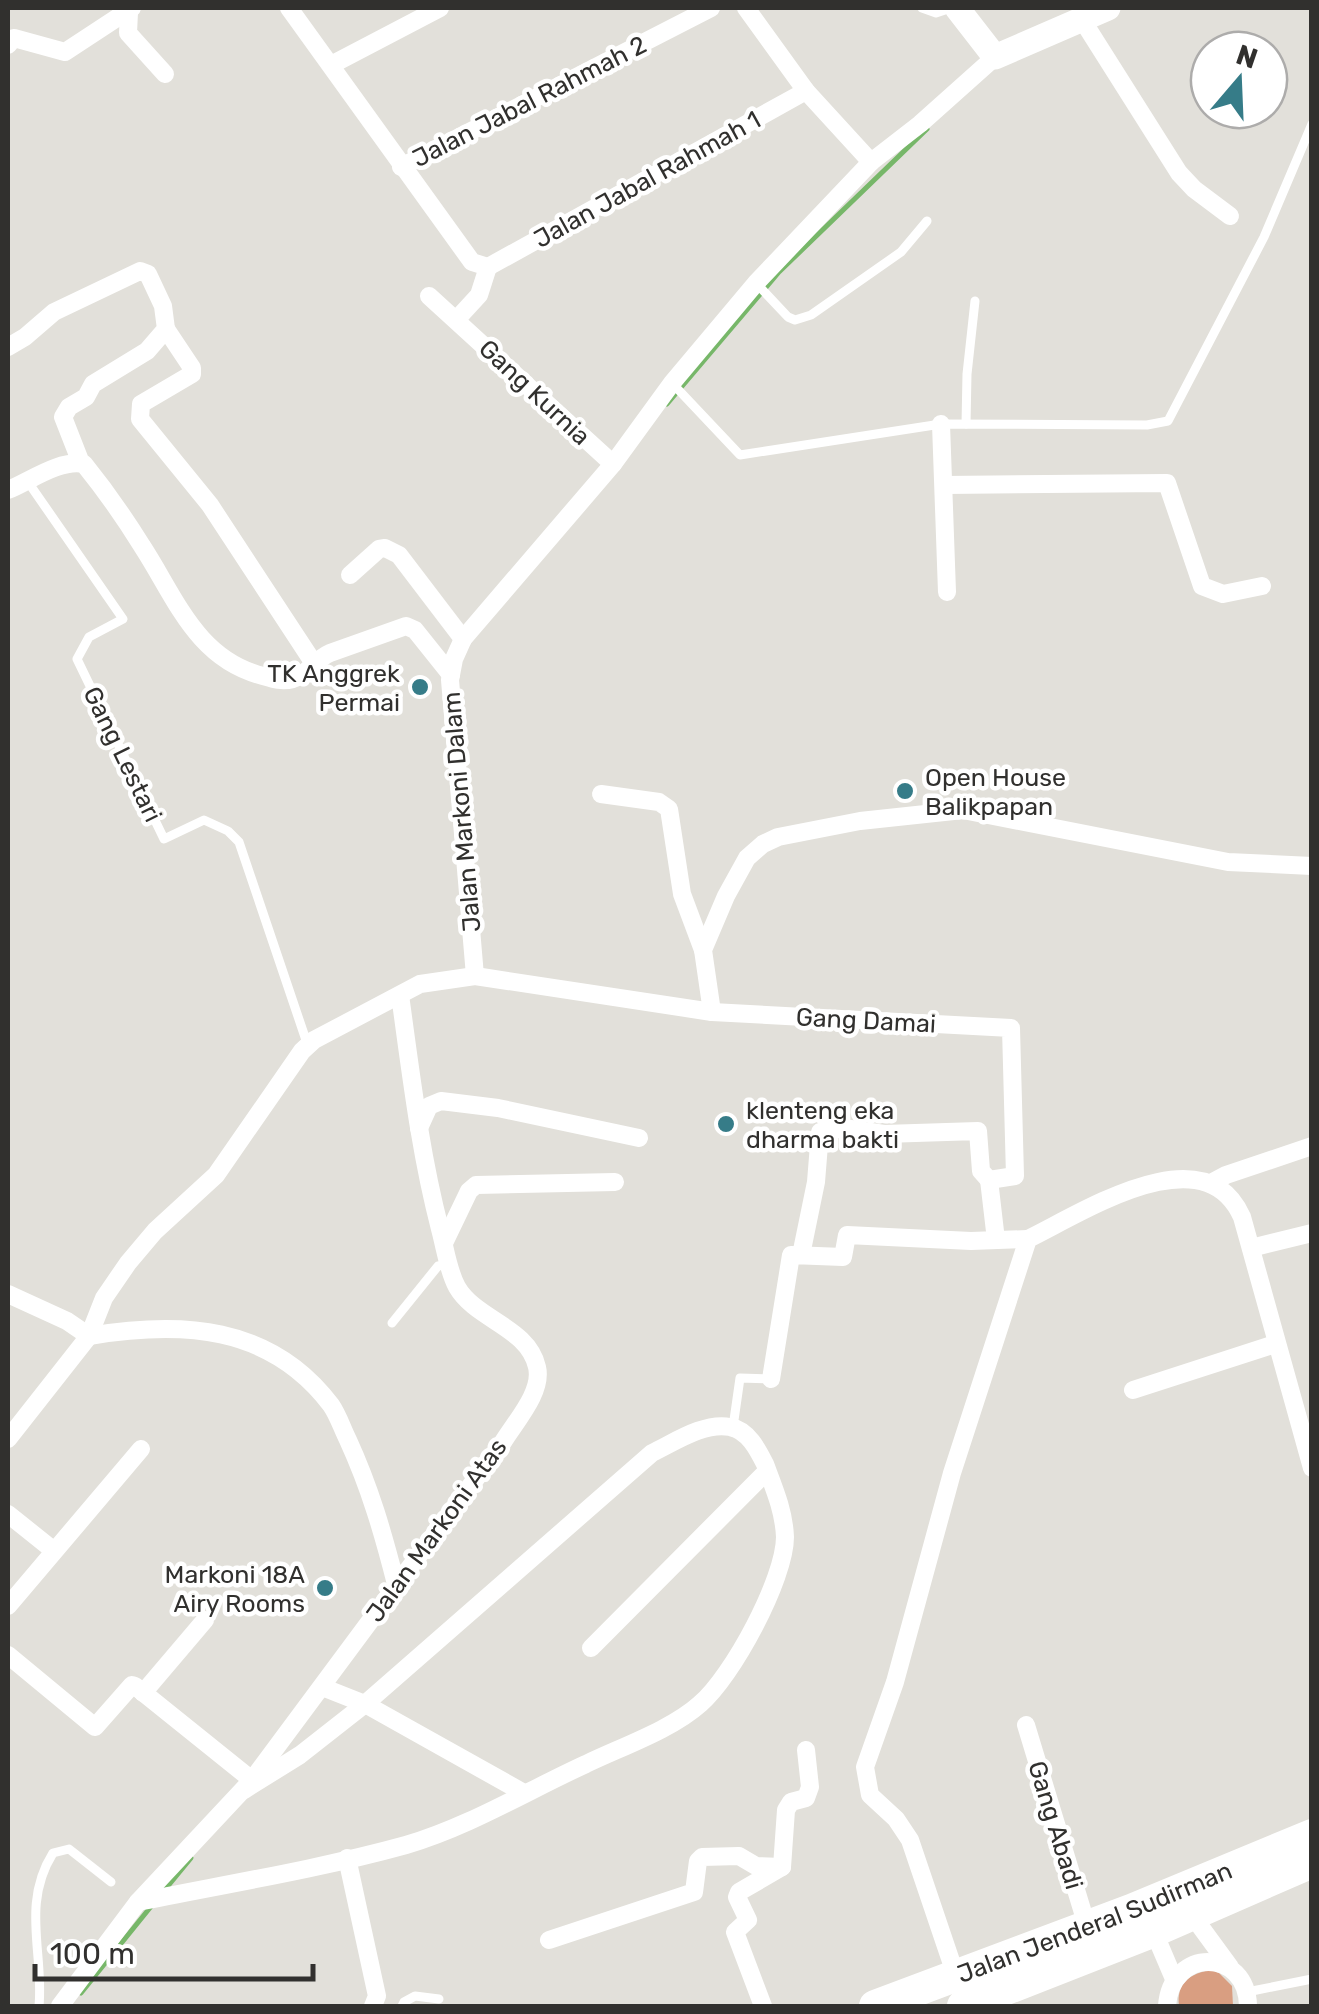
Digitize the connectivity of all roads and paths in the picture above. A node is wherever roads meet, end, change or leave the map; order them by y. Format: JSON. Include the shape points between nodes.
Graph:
{"nodes":[{"id":1,"x":289,"y":8,"type":"edge"},
{"id":2,"x":440,"y":8,"type":"edge"},
{"id":3,"x":711,"y":8,"type":"edge"},
{"id":4,"x":746,"y":8,"type":"edge"},
{"id":5,"x":922,"y":8,"type":"edge"},
{"id":6,"x":954,"y":8,"type":"edge"},
{"id":7,"x":1108,"y":8,"type":"edge"},
{"id":8,"x":130,"y":10,"type":"edge"},
{"id":9,"x":1081,"y":18,"type":"junction"},
{"id":10,"x":8,"y":45,"type":"edge"},
{"id":11,"x":994,"y":57,"type":"junction"},
{"id":12,"x":330,"y":66,"type":"junction"},
{"id":13,"x":165,"y":74,"type":"dead end"},
{"id":14,"x":806,"y":92,"type":"junction"},
{"id":15,"x":1312,"y":124,"type":"edge"},
{"id":16,"x":871,"y":162,"type":"junction"},
{"id":17,"x":401,"y":167,"type":"junction"},
{"id":18,"x":1230,"y":216,"type":"dead end"},
{"id":19,"x":927,"y":221,"type":"dead end"},
{"id":20,"x":488,"y":267,"type":"junction"},
{"id":21,"x":756,"y":283,"type":"junction"},
{"id":22,"x":430,"y":296,"type":"dead end"},
{"id":23,"x":976,"y":301,"type":"dead end"},
{"id":24,"x":456,"y":320,"type":"junction"},
{"id":25,"x":166,"y":329,"type":"junction"},
{"id":26,"x":8,"y":347,"type":"edge"},
{"id":27,"x":672,"y":383,"type":"junction"},
{"id":28,"x":941,"y":424,"type":"junction"},
{"id":29,"x":966,"y":424,"type":"junction"},
{"id":30,"x":80,"y":463,"type":"junction"},
{"id":31,"x":613,"y":464,"type":"junction"},
{"id":32,"x":28,"y":482,"type":"junction"},
{"id":33,"x":944,"y":485,"type":"junction"},
{"id":34,"x":8,"y":490,"type":"edge"},
{"id":35,"x":350,"y":575,"type":"dead end"},
{"id":36,"x":1262,"y":586,"type":"dead end"},
{"id":37,"x":947,"y":592,"type":"dead end"},
{"id":38,"x":462,"y":639,"type":"junction"},
{"id":39,"x":313,"y":662,"type":"junction"},
{"id":40,"x":451,"y":674,"type":"junction"},
{"id":41,"x":601,"y":794,"type":"dead end"},
{"id":42,"x":1312,"y":866,"type":"edge"},
{"id":43,"x":703,"y":950,"type":"junction"},
{"id":44,"x":475,"y":976,"type":"junction"},
{"id":45,"x":400,"y":995,"type":"junction"},
{"id":46,"x":720,"y":1012,"type":"junction"},
{"id":47,"x":308,"y":1046,"type":"junction"},
{"id":48,"x":418,"y":1130,"type":"junction"},
{"id":49,"x":640,"y":1138,"type":"dead end"},
{"id":50,"x":1312,"y":1146,"type":"edge"},
{"id":51,"x":989,"y":1180,"type":"junction"},
{"id":52,"x":614,"y":1182,"type":"dead end"},
{"id":53,"x":1210,"y":1184,"type":"junction"},
{"id":54,"x":1312,"y":1232,"type":"edge"},
{"id":55,"x":1028,"y":1239,"type":"junction"},
{"id":56,"x":996,"y":1240,"type":"junction"},
{"id":57,"x":444,"y":1244,"type":"junction"},
{"id":58,"x":1251,"y":1248,"type":"junction"},
{"id":59,"x":801,"y":1254,"type":"junction"},
{"id":60,"x":449,"y":1264,"type":"junction"},
{"id":61,"x":8,"y":1294,"type":"edge"},
{"id":62,"x":392,"y":1323,"type":"dead end"},
{"id":63,"x":89,"y":1336,"type":"junction"},
{"id":64,"x":1275,"y":1344,"type":"junction"},
{"id":65,"x":771,"y":1379,"type":"joint"},
{"id":66,"x":1133,"y":1390,"type":"dead end"},
{"id":67,"x":733,"y":1427,"type":"junction"},
{"id":68,"x":8,"y":1439,"type":"edge"},
{"id":69,"x":141,"y":1450,"type":"dead end"},
{"id":70,"x":1312,"y":1468,"type":"edge"},
{"id":71,"x":768,"y":1471,"type":"junction"},
{"id":72,"x":8,"y":1514,"type":"edge"},
{"id":73,"x":52,"y":1550,"type":"junction"},
{"id":74,"x":396,"y":1584,"type":"junction"},
{"id":75,"x":8,"y":1606,"type":"edge"},
{"id":76,"x":205,"y":1620,"type":"dead end"},
{"id":77,"x":591,"y":1648,"type":"dead end"},
{"id":78,"x":8,"y":1655,"type":"edge"},
{"id":79,"x":322,"y":1687,"type":"junction"},
{"id":80,"x":143,"y":1693,"type":"junction"},
{"id":81,"x":364,"y":1704,"type":"junction"},
{"id":82,"x":1026,"y":1725,"type":"dead end"},
{"id":83,"x":806,"y":1750,"type":"dead end"},
{"id":84,"x":248,"y":1785,"type":"junction"},
{"id":85,"x":524,"y":1793,"type":"junction"},
{"id":86,"x":1312,"y":1834,"type":"edge"},
{"id":87,"x":348,"y":1858,"type":"junction"},
{"id":88,"x":1312,"y":1862,"type":"edge"},
{"id":89,"x":782,"y":1867,"type":"junction"},
{"id":90,"x":110,"y":1882,"type":"dead end"},
{"id":91,"x":138,"y":1902,"type":"junction"},
{"id":92,"x":1184,"y":1903,"type":"junction"},
{"id":93,"x":1148,"y":1918,"type":"junction"},
{"id":94,"x":1087,"y":1926,"type":"junction"},
{"id":95,"x":549,"y":1940,"type":"dead end"},
{"id":96,"x":1234,"y":1971,"type":"junction"},
{"id":97,"x":1312,"y":1979,"type":"edge"},
{"id":98,"x":1174,"y":1980,"type":"junction"},
{"id":99,"x":959,"y":1991,"type":"edge"},
{"id":100,"x":439,"y":1999,"type":"dead end"},
{"id":101,"x":1250,"y":2002,"type":"edge"},
{"id":102,"x":39,"y":2006,"type":"edge"},
{"id":103,"x":60,"y":2006,"type":"edge"},
{"id":104,"x":372,"y":2006,"type":"edge"},
{"id":105,"x":402,"y":2006,"type":"edge"},
{"id":106,"x":763,"y":2006,"type":"edge"},
{"id":107,"x":875,"y":2006,"type":"edge"},
{"id":108,"x":1167,"y":2006,"type":"edge"}],
"edges":[{"from":1,"to":12,"type":"street"},
{"from":2,"to":12,"type":"street"},
{"from":3,"to":17,"type":"street","name":"Jalan Jabal Rahmah 2"},
{"from":4,"to":14,"type":"street"},
{"from":5,"to":6,"type":"lane","via":[[936,14]]},
{"from":6,"to":11,"type":"street"},
{"from":7,"to":9,"type":"street"},
{"from":8,"to":10,"type":"street","via":[[65,52],[14,38]]},
{"from":8,"to":13,"type":"street","via":[[128,33]]},
{"from":9,"to":11,"type":"street"},
{"from":9,"to":18,"type":"street","via":[[1179,173]]},
{"from":11,"to":16,"type":"street","name":"Jalan Markoni Dalam"},
{"from":12,"to":17,"type":"street"},
{"from":14,"to":16,"type":"street"},
{"from":14,"to":20,"type":"street","name":"Jalan Jabal Rahmah 1"},
{"from":15,"to":29,"type":"lane","via":[[1264,238],[1168,421]]},
{"from":16,"to":21,"type":"street","name":"Jalan Markoni Dalam"},
{"from":17,"to":20,"type":"street","via":[[472,262]]},
{"from":19,"to":21,"type":"lane","via":[[901,252],[811,315],[788,317]]},
{"from":20,"to":24,"type":"street","via":[[478,295]]},
{"from":21,"to":27,"type":"street","name":"Jalan Markoni Dalam"},
{"from":22,"to":24,"type":"street","name":"Gang Kurnia"},
{"from":23,"to":29,"type":"lane"},
{"from":24,"to":31,"type":"street","name":"Gang Kurnia"},
{"from":25,"to":26,"type":"street","via":[[163,306],[143,271],[54,312]]},
{"from":25,"to":30,"type":"street","via":[[147,352],[93,384],[66,410]]},
{"from":25,"to":39,"type":"street","via":[[192,374],[141,404],[140,419],[210,505]]},
{"from":27,"to":28,"type":"lane","via":[[740,455]]},
{"from":27,"to":31,"type":"street","name":"Jalan Markoni Dalam"},
{"from":28,"to":29,"type":"lane"},
{"from":28,"to":33,"type":"street"},
{"from":30,"to":32,"type":"street"},
{"from":30,"to":39,"type":"street","via":[[104,488],[184,620],[216,654],[238,669],[278,680],[299,677]]},
{"from":31,"to":38,"type":"street","name":"Jalan Markoni Dalam"},
{"from":32,"to":34,"type":"street"},
{"from":32,"to":47,"type":"lane","name":"Gang Lestari","via":[[123,618],[90,638],[77,659],[164,839],[204,820],[239,842]]},
{"from":33,"to":36,"type":"street","via":[[1167,484],[1202,586],[1223,594]]},
{"from":33,"to":37,"type":"street"},
{"from":35,"to":38,"type":"street","via":[[378,550],[392,550]]},
{"from":38,"to":40,"type":"street","name":"Jalan Markoni Dalam"},
{"from":39,"to":40,"type":"street","via":[[406,626]]},
{"from":40,"to":44,"type":"street","name":"Jalan Markoni Dalam"},
{"from":41,"to":43,"type":"street","via":[[669,809],[682,894]]},
{"from":42,"to":43,"type":"street","via":[[1200,857],[963,810],[860,821],[763,844],[733,883]]},
{"from":43,"to":46,"type":"street"},
{"from":44,"to":45,"type":"street","via":[[420,984]]},
{"from":44,"to":46,"type":"street"},
{"from":45,"to":47,"type":"street"},
{"from":45,"to":48,"type":"street","name":"Jalan Markoni Atas"},
{"from":46,"to":51,"type":"street","name":"Gang Damai","via":[[1010,1028],[1015,1176]]},
{"from":47,"to":63,"type":"street","via":[[216,1175],[128,1264]]},
{"from":48,"to":49,"type":"street","via":[[429,1106],[441,1101]]},
{"from":48,"to":57,"type":"street","name":"Jalan Markoni Atas"},
{"from":50,"to":53,"type":"street"},
{"from":51,"to":56,"type":"street"},
{"from":51,"to":59,"type":"street","via":[[981,1172],[978,1131],[820,1132]]},
{"from":52,"to":57,"type":"street","via":[[476,1185]]},
{"from":53,"to":55,"type":"street","via":[[1158,1181]]},
{"from":53,"to":58,"type":"street","via":[[1237,1206]]},
{"from":54,"to":58,"type":"street"},
{"from":55,"to":56,"type":"street"},
{"from":55,"to":99,"type":"street","via":[[865,1767],[870,1795],[910,1840]]},
{"from":56,"to":59,"type":"street","via":[[846,1235],[842,1257]]},
{"from":57,"to":60,"type":"street","name":"Jalan Markoni Atas"},
{"from":58,"to":64,"type":"street"},
{"from":59,"to":65,"type":"street","via":[[790,1256]]},
{"from":60,"to":62,"type":"lane","via":[[438,1266]]},
{"from":60,"to":74,"type":"street","name":"Jalan Markoni Atas","via":[[468,1300],[531,1352],[537,1383],[502,1442]]},
{"from":61,"to":63,"type":"street"},
{"from":63,"to":68,"type":"street"},
{"from":63,"to":74,"type":"street","via":[[178,1328],[222,1334],[288,1362],[333,1408],[372,1491]]},
{"from":64,"to":66,"type":"street"},
{"from":64,"to":70,"type":"street"},
{"from":65,"to":67,"type":"lane","via":[[740,1378]]},
{"from":67,"to":71,"type":"street","via":[[749,1438]]},
{"from":67,"to":81,"type":"street","via":[[708,1428],[652,1453]]},
{"from":69,"to":73,"type":"street"},
{"from":71,"to":77,"type":"street"},
{"from":71,"to":85,"type":"street","via":[[785,1541],[752,1632],[724,1675],[700,1705],[658,1730]]},
{"from":72,"to":73,"type":"street"},
{"from":73,"to":75,"type":"street"},
{"from":74,"to":79,"type":"street","name":"Jalan Markoni Atas"},
{"from":76,"to":80,"type":"street"},
{"from":78,"to":80,"type":"street","via":[[94,1726],[132,1686]]},
{"from":79,"to":81,"type":"street"},
{"from":79,"to":84,"type":"street","name":"Jalan Markoni Atas"},
{"from":80,"to":84,"type":"street"},
{"from":81,"to":84,"type":"street","via":[[300,1755]]},
{"from":81,"to":85,"type":"street"},
{"from":82,"to":94,"type":"street","name":"Gang Abadi"},
{"from":83,"to":89,"type":"street","via":[[810,1787],[806,1798],[786,1810]]},
{"from":84,"to":91,"type":"street","name":"Jalan Markoni Atas"},
{"from":85,"to":87,"type":"street","via":[[457,1826]]},
{"from":86,"to":92,"type":"highway","name":"Jalan Jenderal Sudirman"},
{"from":87,"to":91,"type":"street"},
{"from":87,"to":104,"type":"street","via":[[378,1996]]},
{"from":88,"to":92,"type":"highway","name":"Jalan Jenderal Sudirman"},
{"from":89,"to":95,"type":"street","via":[[756,1866],[739,1856],[702,1857],[694,1892]]},
{"from":89,"to":106,"type":"street","via":[[737,1897],[748,1920],[735,1932]]},
{"from":90,"to":102,"type":"lane","via":[[69,1849],[53,1853],[46,1864],[34,1934]]},
{"from":91,"to":103,"type":"street","name":"Jalan Markoni Atas"},
{"from":92,"to":93,"type":"highway","name":"Jalan Jenderal Sudirman"},
{"from":92,"to":96,"type":"street"},
{"from":93,"to":94,"type":"highway","name":"Jalan Jenderal Sudirman"},
{"from":93,"to":98,"type":"street"},
{"from":93,"to":99,"type":"highway","name":"Jalan Jenderal Sudirman"},
{"from":94,"to":99,"type":"highway","name":"Jalan Jenderal Sudirman"},
{"from":96,"to":98,"type":"street","via":[[1208,1962]]},
{"from":96,"to":101,"type":"street"},
{"from":97,"to":101,"type":"lane"},
{"from":98,"to":108,"type":"street"},
{"from":99,"to":107,"type":"highway","name":"Jalan Jenderal Sudirman"},
{"from":100,"to":105,"type":"lane","via":[[415,1996]]}]}
